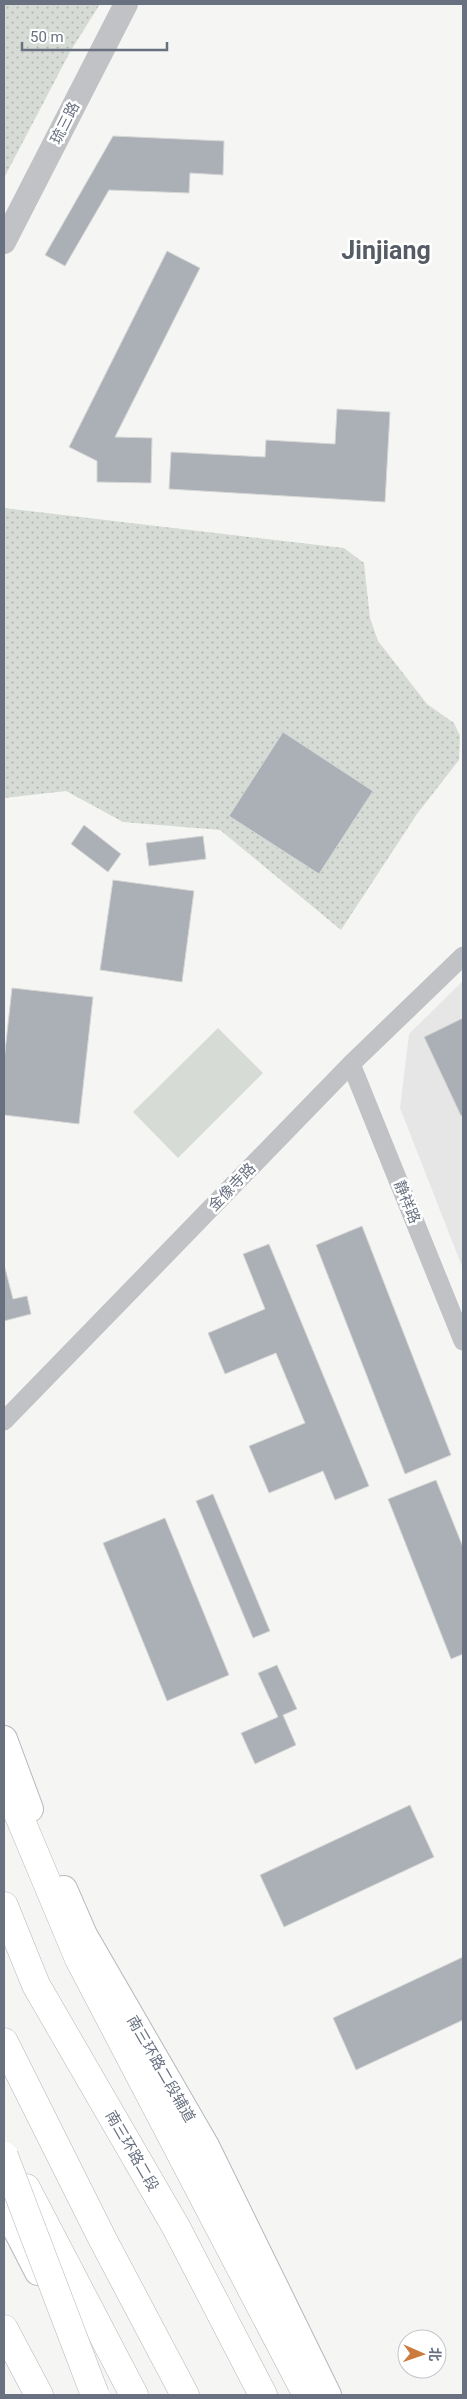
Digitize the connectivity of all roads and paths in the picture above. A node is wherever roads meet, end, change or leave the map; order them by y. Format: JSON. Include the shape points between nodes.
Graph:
{"nodes":[{"id":1,"x":126,"y":4,"type":"edge"},
{"id":2,"x":4,"y":242,"type":"edge"},
{"id":3,"x":463,"y":956,"type":"edge"},
{"id":4,"x":351,"y":1064,"type":"junction"},
{"id":5,"x":463,"y":1341,"type":"edge"},
{"id":6,"x":4,"y":1421,"type":"edge"},
{"id":7,"x":4,"y":1739,"type":"edge"},
{"id":8,"x":4,"y":1780,"type":"edge"},
{"id":9,"x":4,"y":1906,"type":"edge"},
{"id":10,"x":4,"y":2042,"type":"edge"},
{"id":11,"x":4,"y":2144,"type":"edge"},
{"id":12,"x":4,"y":2156,"type":"edge"},
{"id":13,"x":4,"y":2206,"type":"edge"},
{"id":14,"x":4,"y":2329,"type":"edge"},
{"id":15,"x":304,"y":2388,"type":"edge"},
{"id":16,"x":39,"y":2395,"type":"edge"},
{"id":17,"x":95,"y":2395,"type":"edge"},
{"id":18,"x":101,"y":2395,"type":"edge"},
{"id":19,"x":134,"y":2395,"type":"edge"},
{"id":20,"x":184,"y":2395,"type":"edge"},
{"id":21,"x":263,"y":2395,"type":"edge"},
{"id":22,"x":328,"y":2395,"type":"edge"}],
"edges":[{"from":1,"to":2,"type":"street","name":"琉三路"},
{"from":3,"to":4,"type":"street","name":"金像寺路"},
{"from":4,"to":5,"type":"street","name":"静祥路"},
{"from":4,"to":6,"type":"street","name":"金像寺路"},
{"from":7,"to":22,"type":"main road","name":"南三环路二段辅道","via":[[28,1805],[84,1935],[206,2146]]},
{"from":8,"to":15,"type":"highway","via":[[79,1959]]},
{"from":9,"to":21,"type":"highway","name":"南三环路二段","via":[[36,1986],[176,2227]]},
{"from":10,"to":20,"type":"highway"},
{"from":11,"to":19,"type":"highway"},
{"from":12,"to":17,"type":"highway","bridge":true},
{"from":13,"to":18,"type":"main road"},
{"from":14,"to":16,"type":"highway"}]}
